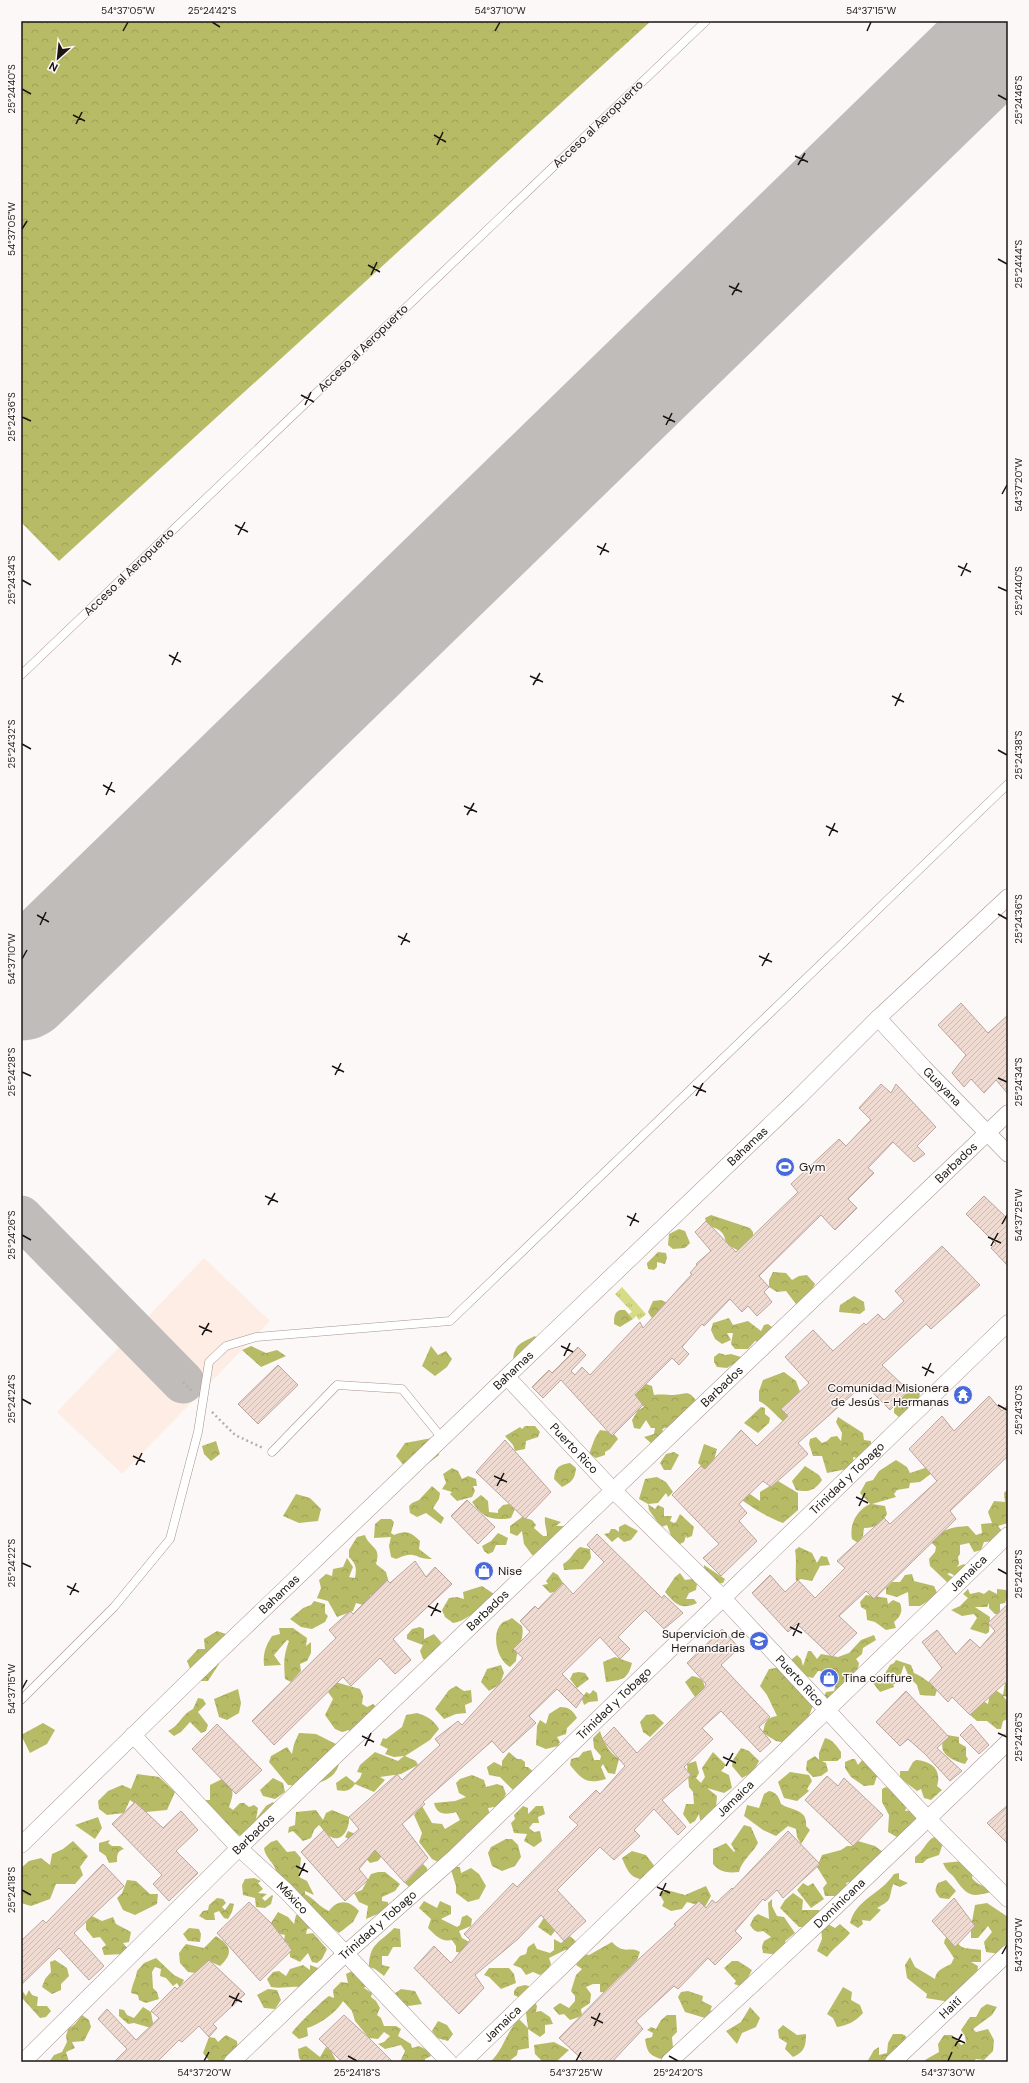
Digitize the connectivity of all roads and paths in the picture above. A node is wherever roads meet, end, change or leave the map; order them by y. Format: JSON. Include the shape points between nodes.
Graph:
{"nodes":[{"id":1,"x":706,"y":21,"type":"edge"},
{"id":2,"x":21,"y":675,"type":"edge"},
{"id":3,"x":1008,"y":784,"type":"edge"},
{"id":4,"x":1008,"y":897,"type":"edge"},
{"id":5,"x":878,"y":1018,"type":"junction"},
{"id":6,"x":1008,"y":1114,"type":"edge"},
{"id":7,"x":987,"y":1133,"type":"junction"},
{"id":8,"x":1008,"y":1154,"type":"edge"},
{"id":9,"x":1008,"y":1323,"type":"edge"},
{"id":10,"x":507,"y":1377,"type":"junction"},
{"id":11,"x":183,"y":1382,"type":"dead end"},
{"id":12,"x":202,"y":1402,"type":"junction"},
{"id":13,"x":442,"y":1438,"type":"junction"},
{"id":14,"x":272,"y":1452,"type":"joint"},
{"id":15,"x":614,"y":1491,"type":"junction"},
{"id":16,"x":1008,"y":1535,"type":"edge"},
{"id":17,"x":723,"y":1598,"type":"junction"},
{"id":18,"x":21,"y":1700,"type":"edge"},
{"id":19,"x":827,"y":1710,"type":"junction"},
{"id":20,"x":133,"y":1735,"type":"junction"},
{"id":21,"x":1008,"y":1742,"type":"edge"},
{"id":22,"x":928,"y":1819,"type":"junction"},
{"id":23,"x":21,"y":1845,"type":"edge"},
{"id":24,"x":239,"y":1848,"type":"junction"},
{"id":25,"x":1008,"y":1899,"type":"edge"},
{"id":26,"x":1008,"y":1953,"type":"edge"},
{"id":27,"x":345,"y":1954,"type":"junction"},
{"id":28,"x":23,"y":2062,"type":"edge"},
{"id":29,"x":232,"y":2062,"type":"edge"},
{"id":30,"x":449,"y":2062,"type":"edge"},
{"id":31,"x":462,"y":2062,"type":"edge"},
{"id":32,"x":669,"y":2062,"type":"edge"},
{"id":33,"x":893,"y":2062,"type":"edge"}],
"edges":[{"from":1,"to":2,"type":"lane","name":"Acceso al Aeropuerto"},
{"from":3,"to":12,"type":"lane","via":[[450,1320],[256,1337],[226,1346],[209,1362]]},
{"from":4,"to":5,"type":"street","name":"Bahamas"},
{"from":5,"to":7,"type":"street","name":"Guayana"},
{"from":5,"to":10,"type":"street","name":"Bahamas"},
{"from":6,"to":7,"type":"street","name":"Barbados"},
{"from":7,"to":8,"type":"street","name":"Guayana"},
{"from":7,"to":15,"type":"street","name":"Barbados"},
{"from":9,"to":17,"type":"street","name":"Trinidad y Tobago"},
{"from":10,"to":13,"type":"street","name":"Bahamas"},
{"from":10,"to":15,"type":"street","name":"Puerto Rico"},
{"from":11,"to":12,"type":"path"},
{"from":12,"to":14,"type":"path","via":[[235,1435]]},
{"from":12,"to":18,"type":"lane","via":[[198,1432],[170,1539],[114,1608]]},
{"from":13,"to":14,"type":"lane","via":[[402,1389],[337,1385]]},
{"from":13,"to":20,"type":"street","name":"Bahamas"},
{"from":15,"to":17,"type":"street","name":"Puerto Rico"},
{"from":15,"to":24,"type":"street","name":"Barbados"},
{"from":16,"to":19,"type":"street","name":"Jamaica"},
{"from":17,"to":19,"type":"street","name":"Puerto Rico"},
{"from":17,"to":27,"type":"street","name":"Trinidad y Tobago","via":[[455,1857]]},
{"from":19,"to":22,"type":"street","name":"Puerto Rico"},
{"from":19,"to":31,"type":"street","name":"Jamaica"},
{"from":20,"to":23,"type":"street","name":"Bahamas"},
{"from":20,"to":24,"type":"street","name":"México"},
{"from":21,"to":22,"type":"street","name":"Dominicana"},
{"from":22,"to":25,"type":"street","name":"Puerto Rico"},
{"from":22,"to":32,"type":"street","name":"Dominicana"},
{"from":24,"to":27,"type":"street","name":"México","via":[[286,1891]]},
{"from":24,"to":28,"type":"street","name":"Barbados"},
{"from":26,"to":33,"type":"street","name":"Haití"},
{"from":27,"to":29,"type":"street","name":"Trinidad y Tobago"},
{"from":27,"to":30,"type":"street","name":"México"}]}
